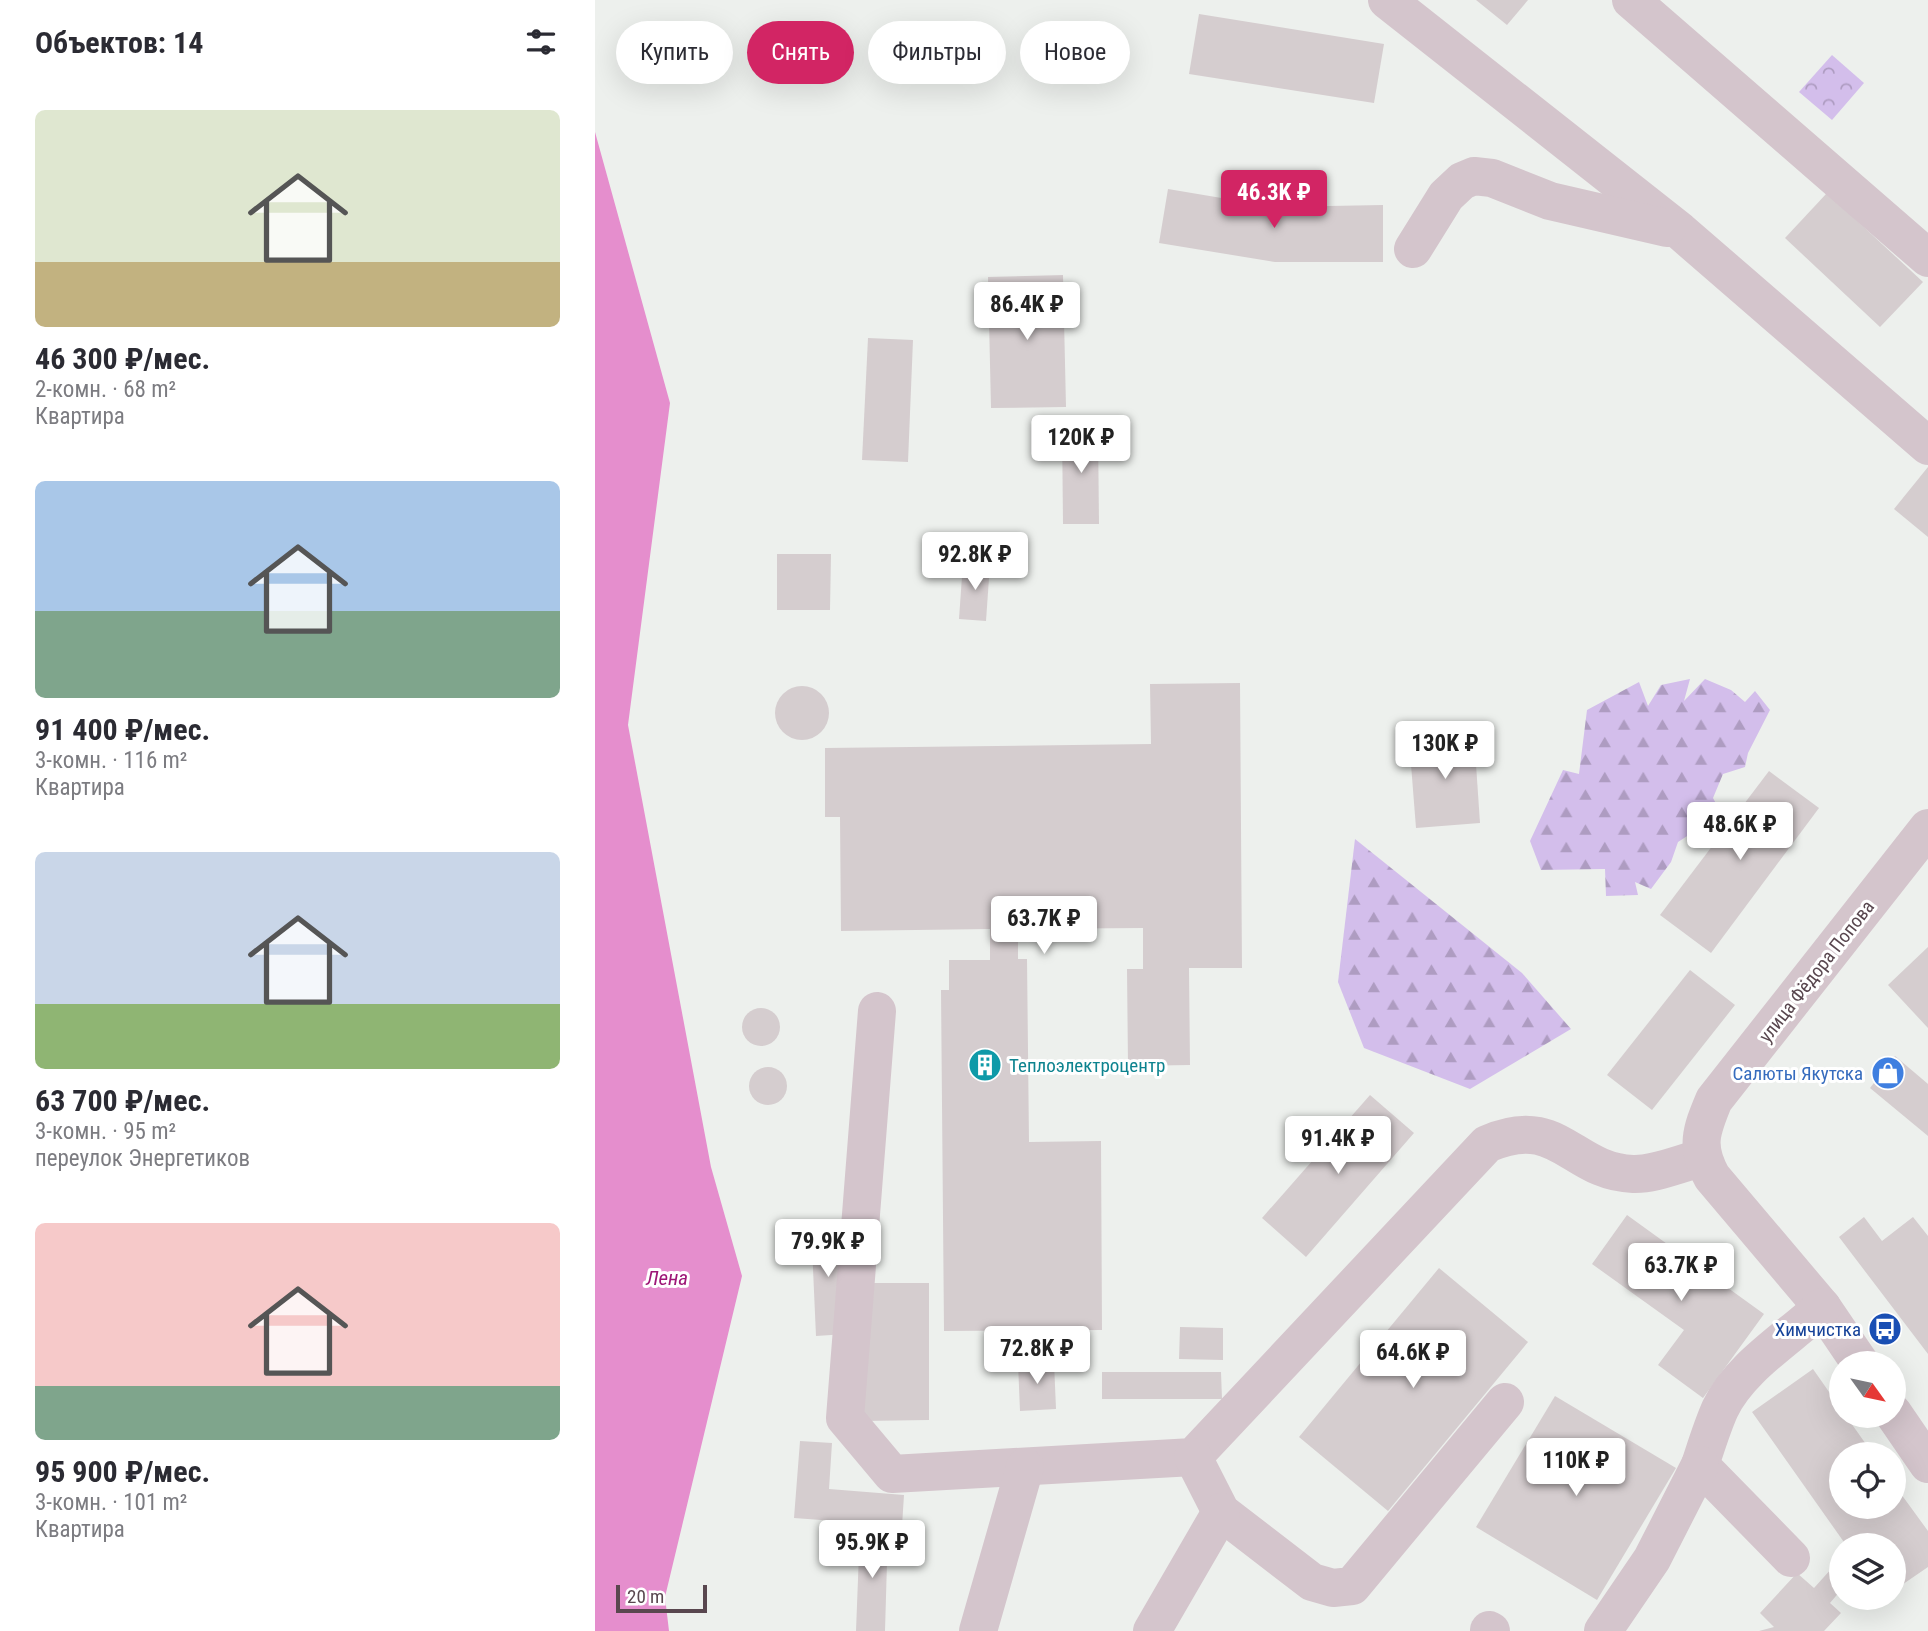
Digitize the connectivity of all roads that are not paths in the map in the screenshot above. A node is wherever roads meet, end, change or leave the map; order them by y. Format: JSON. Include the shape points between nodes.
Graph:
{"nodes":[{"id":1,"x":1387,"y":0,"type":"edge"},
{"id":2,"x":1631,"y":0,"type":"edge"},
{"id":3,"x":1679,"y":231,"type":"junction"},
{"id":4,"x":1413,"y":248,"type":"dead end"},
{"id":5,"x":1928,"y":258,"type":"edge"},
{"id":6,"x":1928,"y":446,"type":"edge"},
{"id":7,"x":1928,"y":829,"type":"edge"},
{"id":8,"x":877,"y":1011,"type":"dead end"},
{"id":9,"x":1702,"y":1158,"type":"junction"},
{"id":10,"x":1822,"y":1307,"type":"junction"},
{"id":11,"x":1852,"y":1351,"type":"edge"},
{"id":12,"x":1505,"y":1402,"type":"dead end"},
{"id":13,"x":1903,"y":1428,"type":"edge"},
{"id":14,"x":1193,"y":1457,"type":"junction"},
{"id":15,"x":1928,"y":1464,"type":"edge"},
{"id":16,"x":1700,"y":1465,"type":"junction"},
{"id":17,"x":1025,"y":1467,"type":"junction"},
{"id":18,"x":1221,"y":1512,"type":"junction"},
{"id":19,"x":1791,"y":1559,"type":"dead end"},
{"id":20,"x":978,"y":1631,"type":"edge"},
{"id":21,"x":1152,"y":1631,"type":"edge"},
{"id":22,"x":1603,"y":1631,"type":"edge"}],
"edges":[{"from":1,"to":3,"type":"street"},
{"from":2,"to":5,"type":"street"},
{"from":3,"to":4,"type":"street","via":[[1550,201],[1492,178],[1474,176],[1446,196]]},
{"from":3,"to":6,"type":"street"},
{"from":7,"to":9,"type":"street","name":"улица Фёдора Попова","via":[[1714,1100],[1701,1138]]},
{"from":8,"to":17,"type":"street","via":[[845,1418],[892,1474]]},
{"from":9,"to":10,"type":"street","via":[[1712,1177]]},
{"from":9,"to":14,"type":"street","via":[[1635,1175],[1609,1170],[1549,1137],[1528,1133],[1487,1144]]},
{"from":10,"to":11,"type":"street"},
{"from":10,"to":16,"type":"street","via":[[1732,1390],[1720,1408]]},
{"from":12,"to":18,"type":"street","via":[[1352,1586],[1333,1588],[1312,1582]]},
{"from":13,"to":15,"type":"street"},
{"from":14,"to":17,"type":"street"},
{"from":14,"to":18,"type":"street"},
{"from":16,"to":19,"type":"street"},
{"from":16,"to":22,"type":"street","via":[[1652,1559]]},
{"from":17,"to":20,"type":"street"},
{"from":18,"to":21,"type":"street"}]}
